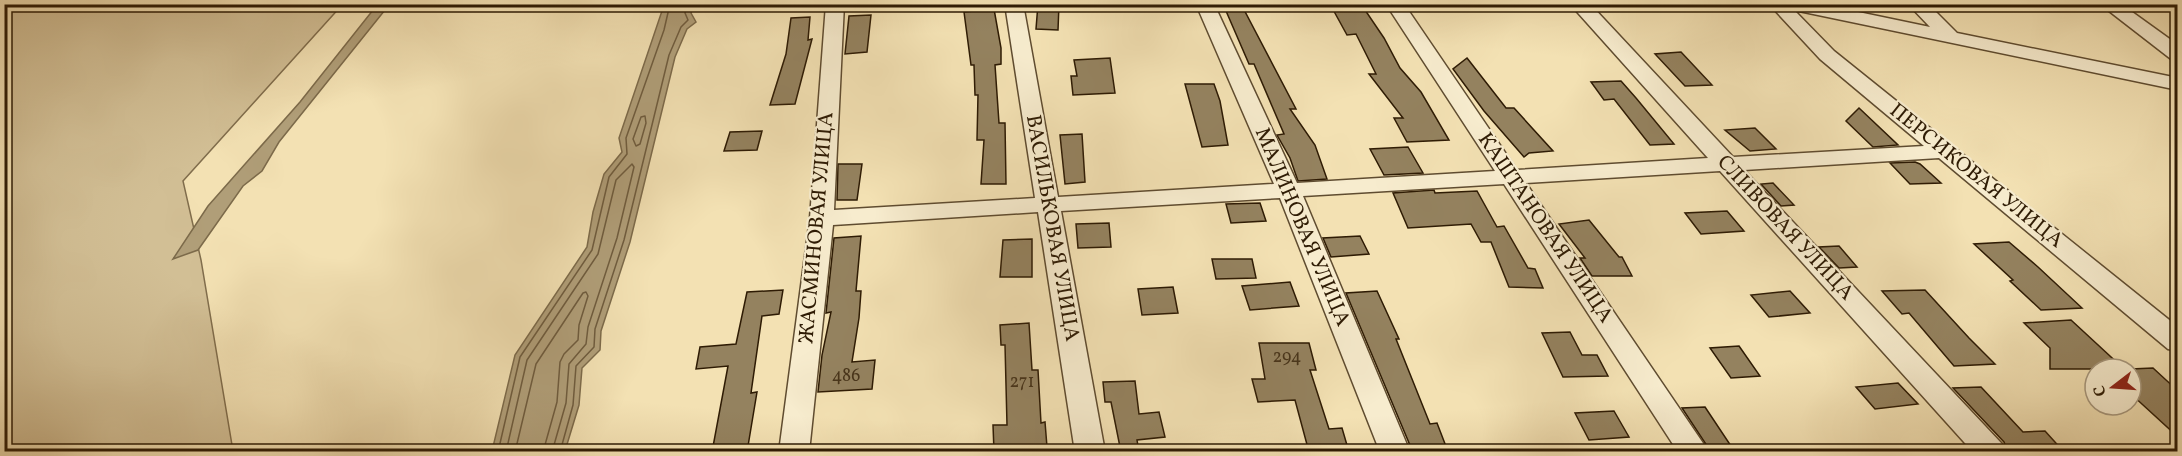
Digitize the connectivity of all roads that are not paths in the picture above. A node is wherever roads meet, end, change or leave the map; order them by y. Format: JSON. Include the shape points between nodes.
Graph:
{"nodes":[{"id":1,"x":835,"y":4,"type":"edge"},
{"id":2,"x":1014,"y":4,"type":"edge"},
{"id":3,"x":1205,"y":4,"type":"edge"},
{"id":4,"x":1395,"y":4,"type":"edge"},
{"id":5,"x":1579,"y":4,"type":"edge"},
{"id":6,"x":1778,"y":4,"type":"edge"},
{"id":7,"x":1791,"y":4,"type":"edge"},
{"id":8,"x":1917,"y":4,"type":"edge"},
{"id":9,"x":2109,"y":4,"type":"edge"},
{"id":10,"x":1951,"y":37,"type":"junction"},
{"id":11,"x":2178,"y":56,"type":"edge"},
{"id":12,"x":2178,"y":84,"type":"edge"},
{"id":13,"x":1947,"y":151,"type":"junction"},
{"id":14,"x":1726,"y":164,"type":"junction"},
{"id":15,"x":1512,"y":178,"type":"junction"},
{"id":16,"x":1289,"y":191,"type":"junction"},
{"id":17,"x":1047,"y":206,"type":"junction"},
{"id":18,"x":822,"y":218,"type":"junction"},
{"id":19,"x":2178,"y":342,"type":"edge"},
{"id":20,"x":794,"y":452,"type":"edge"},
{"id":21,"x":1090,"y":452,"type":"edge"},
{"id":22,"x":1395,"y":452,"type":"edge"},
{"id":23,"x":1694,"y":452,"type":"edge"},
{"id":24,"x":1991,"y":452,"type":"edge"}],
"edges":[{"from":1,"to":18,"type":"street","name":"ЖАСМИНОВАЯ УЛИЦА"},
{"from":2,"to":17,"type":"street","name":"ВАСИЛЬКОВАЯ УЛИЦА"},
{"from":3,"to":16,"type":"street","name":"МАЛИНОВАЯ УЛИЦА"},
{"from":4,"to":15,"type":"street","name":"КАШТАНОВАЯ УЛИЦА"},
{"from":5,"to":14,"type":"street","name":"СЛИВОВАЯ УЛИЦА"},
{"from":6,"to":13,"type":"street","name":"ПЕРСИКОВАЯ УЛИЦА","via":[[1827,55]]},
{"from":7,"to":10,"type":"street"},
{"from":8,"to":10,"type":"street"},
{"from":9,"to":11,"type":"street"},
{"from":10,"to":12,"type":"street"},
{"from":13,"to":14,"type":"street"},
{"from":13,"to":19,"type":"street","name":"ПЕРСИКОВАЯ УЛИЦА"},
{"from":14,"to":15,"type":"street"},
{"from":14,"to":24,"type":"street","name":"СЛИВОВАЯ УЛИЦА"},
{"from":15,"to":16,"type":"street"},
{"from":15,"to":23,"type":"street","name":"КАШТАНОВАЯ УЛИЦА"},
{"from":16,"to":17,"type":"street"},
{"from":16,"to":22,"type":"street","name":"МАЛИНОВАЯ УЛИЦА"},
{"from":17,"to":18,"type":"street"},
{"from":17,"to":21,"type":"street","name":"ВАСИЛЬКОВАЯ УЛИЦА"},
{"from":18,"to":20,"type":"street","name":"ЖАСМИНОВАЯ УЛИЦА"}]}
